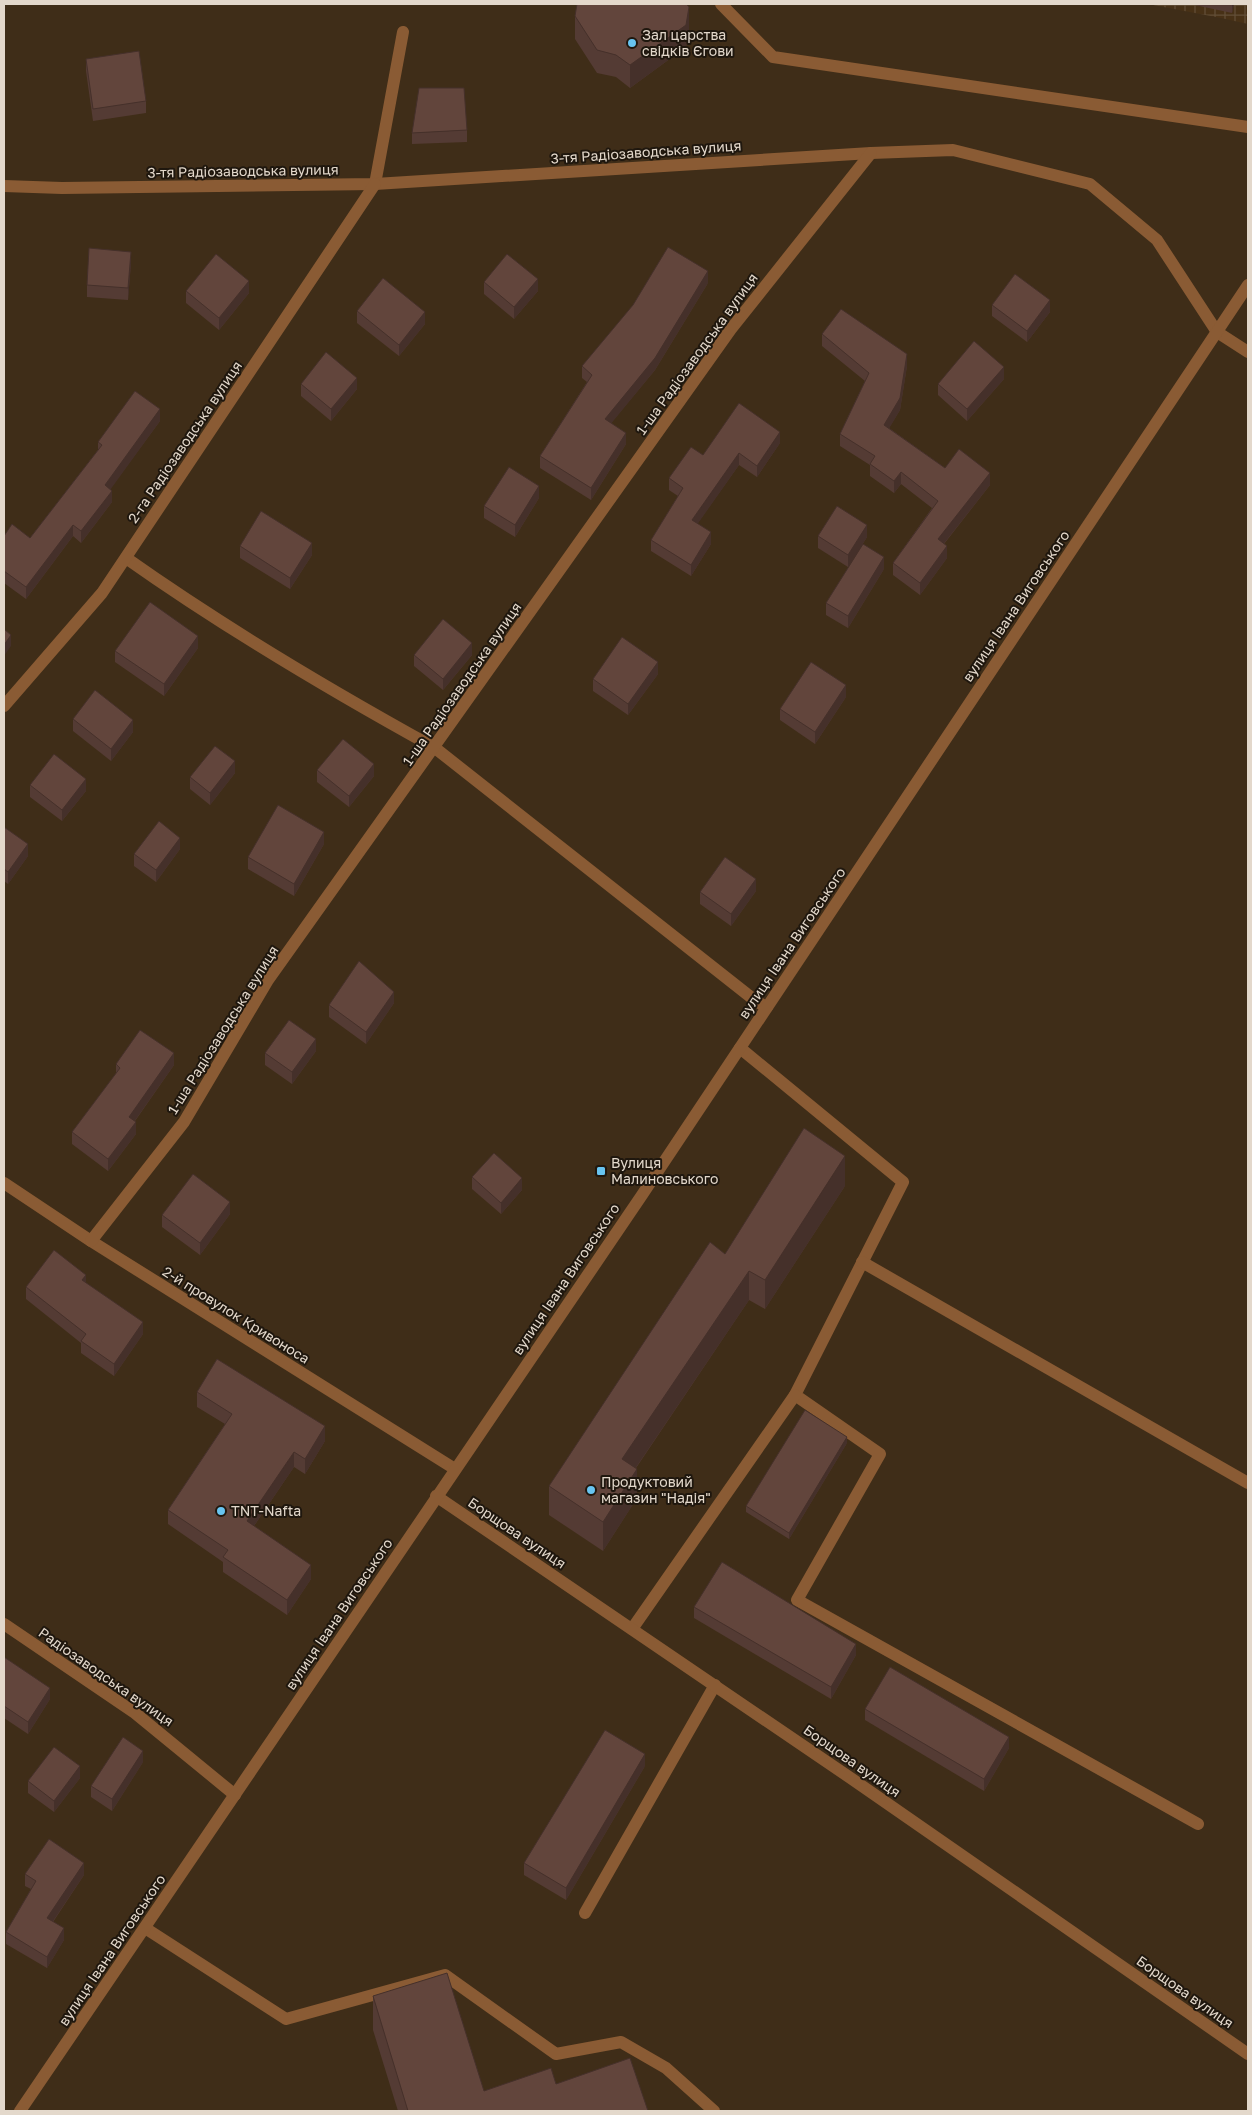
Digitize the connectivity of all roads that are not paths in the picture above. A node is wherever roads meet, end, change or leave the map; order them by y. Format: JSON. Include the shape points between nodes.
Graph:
{"nodes":[{"id":1,"x":721,"y":4,"type":"edge"},
{"id":2,"x":403,"y":32,"type":"dead end"},
{"id":3,"x":1248,"y":127,"type":"edge"},
{"id":4,"x":871,"y":153,"type":"junction"},
{"id":5,"x":376,"y":184,"type":"junction"},
{"id":6,"x":4,"y":186,"type":"edge"},
{"id":7,"x":1248,"y":285,"type":"edge"},
{"id":8,"x":1217,"y":332,"type":"junction"},
{"id":9,"x":1248,"y":352,"type":"edge"},
{"id":10,"x":126,"y":558,"type":"junction"},
{"id":11,"x":4,"y":706,"type":"edge"},
{"id":12,"x":435,"y":748,"type":"junction"},
{"id":13,"x":767,"y":1007,"type":"junction"},
{"id":14,"x":740,"y":1048,"type":"junction"},
{"id":15,"x":4,"y":1183,"type":"edge"},
{"id":16,"x":90,"y":1242,"type":"junction"},
{"id":17,"x":862,"y":1262,"type":"junction"},
{"id":18,"x":795,"y":1395,"type":"junction"},
{"id":19,"x":455,"y":1469,"type":"junction"},
{"id":20,"x":1248,"y":1483,"type":"edge"},
{"id":21,"x":436,"y":1496,"type":"junction"},
{"id":22,"x":4,"y":1624,"type":"edge"},
{"id":23,"x":632,"y":1629,"type":"junction"},
{"id":24,"x":715,"y":1685,"type":"junction"},
{"id":25,"x":235,"y":1794,"type":"junction"},
{"id":26,"x":1198,"y":1824,"type":"dead end"},
{"id":27,"x":585,"y":1913,"type":"dead end"},
{"id":28,"x":145,"y":1928,"type":"junction"},
{"id":29,"x":1248,"y":2054,"type":"edge"},
{"id":30,"x":20,"y":2111,"type":"edge"},
{"id":31,"x":714,"y":2111,"type":"edge"}],
"edges":[{"from":1,"to":3,"type":"street","via":[[772,57]]},
{"from":2,"to":5,"type":"street"},
{"from":4,"to":5,"type":"street","name":"3-тя Радіозаводська вулиця"},
{"from":4,"to":8,"type":"street","name":"3-тя Радіозаводська вулиця","via":[[953,150],[1090,184],[1157,240]]},
{"from":4,"to":12,"type":"street","name":"1-ша Радіозаводська вулиця","via":[[731,329]]},
{"from":5,"to":6,"type":"street","name":"3-тя Радіозаводська вулиця"},
{"from":5,"to":10,"type":"street","name":"2-га Радіозаводська вулиця"},
{"from":7,"to":8,"type":"street","name":"вулиця Івана Виговського"},
{"from":8,"to":9,"type":"street"},
{"from":8,"to":13,"type":"street","name":"вулиця Івана Виговського"},
{"from":10,"to":11,"type":"street","name":"2-га Радіозаводська вулиця","via":[[102,593]]},
{"from":10,"to":12,"type":"street","via":[[201,611],[312,680]]},
{"from":12,"to":13,"type":"street"},
{"from":12,"to":16,"type":"street","name":"1-ша Радіозаводська вулиця","via":[[268,980],[184,1122]]},
{"from":13,"to":14,"type":"street","name":"вулиця Івана Виговського"},
{"from":14,"to":17,"type":"street","via":[[903,1182]]},
{"from":14,"to":19,"type":"street","name":"вулиця Івана Виговського"},
{"from":15,"to":16,"type":"street","name":"2-й провулок Кривоноса"},
{"from":16,"to":19,"type":"street","name":"2-й провулок Кривоноса"},
{"from":17,"to":18,"type":"street"},
{"from":17,"to":20,"type":"street"},
{"from":18,"to":23,"type":"street"},
{"from":18,"to":26,"type":"street","via":[[880,1454],[797,1600]]},
{"from":19,"to":21,"type":"street","name":"вулиця Івана Виговського"},
{"from":21,"to":23,"type":"street","name":"Борщова вулиця"},
{"from":21,"to":25,"type":"street","name":"вулиця Івана Виговського"},
{"from":22,"to":25,"type":"street","name":"Радіозаводська вулиця","via":[[135,1713]]},
{"from":23,"to":24,"type":"street","name":"Борщова вулиця"},
{"from":24,"to":27,"type":"street"},
{"from":24,"to":29,"type":"street","name":"Борщова вулиця"},
{"from":25,"to":28,"type":"street","name":"вулиця Івана Виговського"},
{"from":28,"to":30,"type":"street","name":"вулиця Івана Виговського"},
{"from":28,"to":31,"type":"street","via":[[286,2019],[445,1975],[556,2054],[621,2042],[666,2068]]}]}
